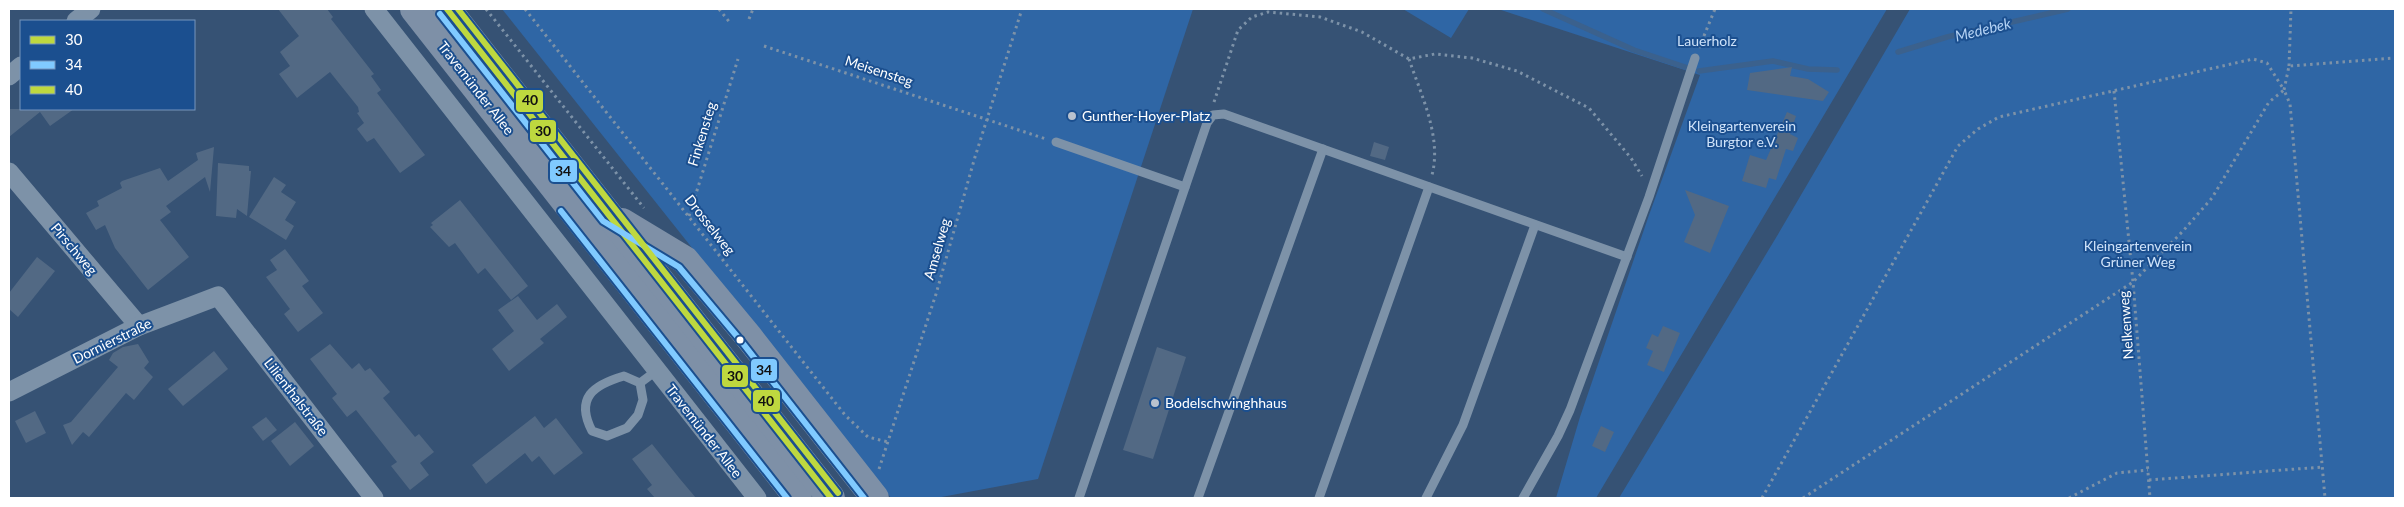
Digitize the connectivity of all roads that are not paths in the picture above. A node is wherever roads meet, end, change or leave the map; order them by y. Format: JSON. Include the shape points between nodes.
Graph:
{"nodes":[{"id":1,"x":91,"y":9,"type":"edge"},
{"id":2,"x":374,"y":9,"type":"edge"},
{"id":3,"x":414,"y":9,"type":"edge"},
{"id":4,"x":447,"y":9,"type":"edge"},
{"id":5,"x":77,"y":20,"type":"edge"},
{"id":6,"x":1695,"y":58,"type":"road end"},
{"id":7,"x":20,"y":67,"type":"edge"},
{"id":8,"x":9,"y":76,"type":"edge"},
{"id":9,"x":1056,"y":142,"type":"road end"},
{"id":10,"x":1323,"y":149,"type":"junction"},
{"id":11,"x":9,"y":172,"type":"edge"},
{"id":12,"x":1185,"y":187,"type":"junction"},
{"id":13,"x":1429,"y":187,"type":"junction"},
{"id":14,"x":609,"y":215,"type":"junction"},
{"id":15,"x":1535,"y":225,"type":"junction"},
{"id":16,"x":1627,"y":257,"type":"junction"},
{"id":17,"x":218,"y":296,"type":"joint"},
{"id":18,"x":139,"y":326,"type":"junction"},
{"id":19,"x":656,"y":371,"type":"junction"},
{"id":20,"x":640,"y":383,"type":"junction"},
{"id":21,"x":9,"y":392,"type":"edge"},
{"id":22,"x":873,"y":497,"type":"edge"},
{"id":23,"x":374,"y":498,"type":"edge"},
{"id":24,"x":757,"y":498,"type":"edge"},
{"id":25,"x":798,"y":498,"type":"edge"},
{"id":26,"x":831,"y":498,"type":"edge"},
{"id":27,"x":1078,"y":498,"type":"edge"},
{"id":28,"x":1198,"y":498,"type":"edge"},
{"id":29,"x":1320,"y":498,"type":"edge"},
{"id":30,"x":1426,"y":498,"type":"edge"},
{"id":31,"x":1523,"y":498,"type":"edge"}],
"edges":[{"from":1,"to":5,"type":"street"},
{"from":2,"to":19,"type":"street","name":"Travemünder Allee"},
{"from":3,"to":25,"type":"highway","name":"Travemünder Allee"},
{"from":4,"to":14,"type":"highway","name":"Travemünder Allee"},
{"from":6,"to":16,"type":"lane"},
{"from":7,"to":8,"type":"street"},
{"from":9,"to":12,"type":"lane"},
{"from":10,"to":12,"type":"lane","via":[[1224,114],[1213,115],[1207,123]]},
{"from":10,"to":13,"type":"lane"},
{"from":10,"to":28,"type":"lane"},
{"from":11,"to":18,"type":"street","name":"Pirschweg"},
{"from":12,"to":27,"type":"lane"},
{"from":13,"to":15,"type":"lane"},
{"from":13,"to":29,"type":"lane"},
{"from":14,"to":22,"type":"highway","via":[[685,260]]},
{"from":14,"to":26,"type":"highway","name":"Travemünder Allee"},
{"from":15,"to":16,"type":"lane"},
{"from":15,"to":30,"type":"lane","via":[[1464,426]]},
{"from":16,"to":31,"type":"lane","via":[[1570,410]]},
{"from":17,"to":18,"type":"street","name":"Dornierstraße"},
{"from":17,"to":23,"type":"street","name":"Lilienthalstraße"},
{"from":18,"to":21,"type":"street","name":"Dornierstraße"},
{"from":19,"to":20,"type":"lane"},
{"from":19,"to":24,"type":"street","name":"Travemünder Allee"},
{"from":20,"to":20,"type":"lane","via":[[643,400],[638,415],[627,428],[607,436],[592,431],[584,416],[586,400],[596,388],[624,376]]}]}
